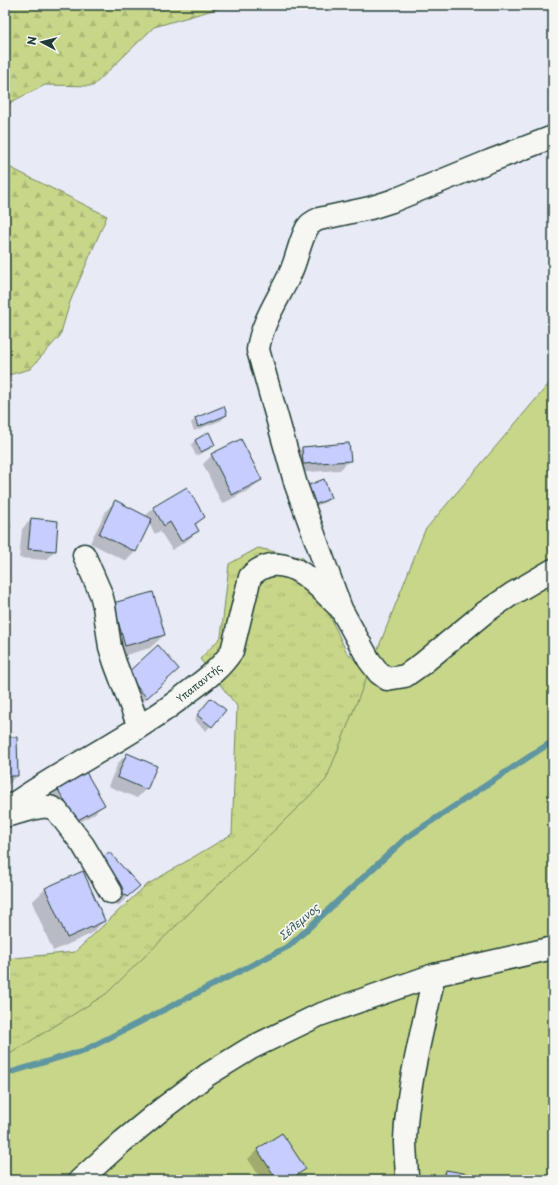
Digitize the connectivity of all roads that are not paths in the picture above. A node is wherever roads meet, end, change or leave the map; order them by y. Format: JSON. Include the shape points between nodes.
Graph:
{"nodes":[{"id":1,"x":553,"y":137,"type":"edge"},
{"id":2,"x":84,"y":555,"type":"dead end"},
{"id":3,"x":553,"y":570,"type":"edge"},
{"id":4,"x":341,"y":609,"type":"junction"},
{"id":5,"x":140,"y":727,"type":"junction"},
{"id":6,"x":5,"y":810,"type":"edge"},
{"id":7,"x":5,"y":816,"type":"edge"},
{"id":8,"x":111,"y":892,"type":"dead end"},
{"id":9,"x":553,"y":948,"type":"edge"},
{"id":10,"x":434,"y":976,"type":"junction"},
{"id":11,"x":80,"y":1180,"type":"edge"},
{"id":12,"x":407,"y":1180,"type":"edge"}],
"edges":[{"from":1,"to":4,"type":"street","via":[[392,201],[318,218],[305,232],[291,273],[258,343],[258,355],[296,485]]},
{"from":2,"to":5,"type":"street","via":[[101,594],[112,652]]},
{"from":3,"to":4,"type":"street","via":[[484,612],[422,664],[396,679],[387,679],[379,673]]},
{"from":4,"to":5,"type":"street","name":"Υπαπαντής","via":[[310,580],[290,567],[280,565],[261,568],[254,572],[250,577],[232,651],[226,661],[178,701]]},
{"from":5,"to":6,"type":"street","name":"Υπαπαντής","via":[[30,792]]},
{"from":7,"to":8,"type":"street","via":[[38,808],[53,808],[82,845]]},
{"from":9,"to":10,"type":"street"},
{"from":10,"to":11,"type":"street","via":[[318,1015],[251,1048],[207,1075],[162,1109]]},
{"from":10,"to":12,"type":"street","via":[[409,1097],[405,1141]]}]}
